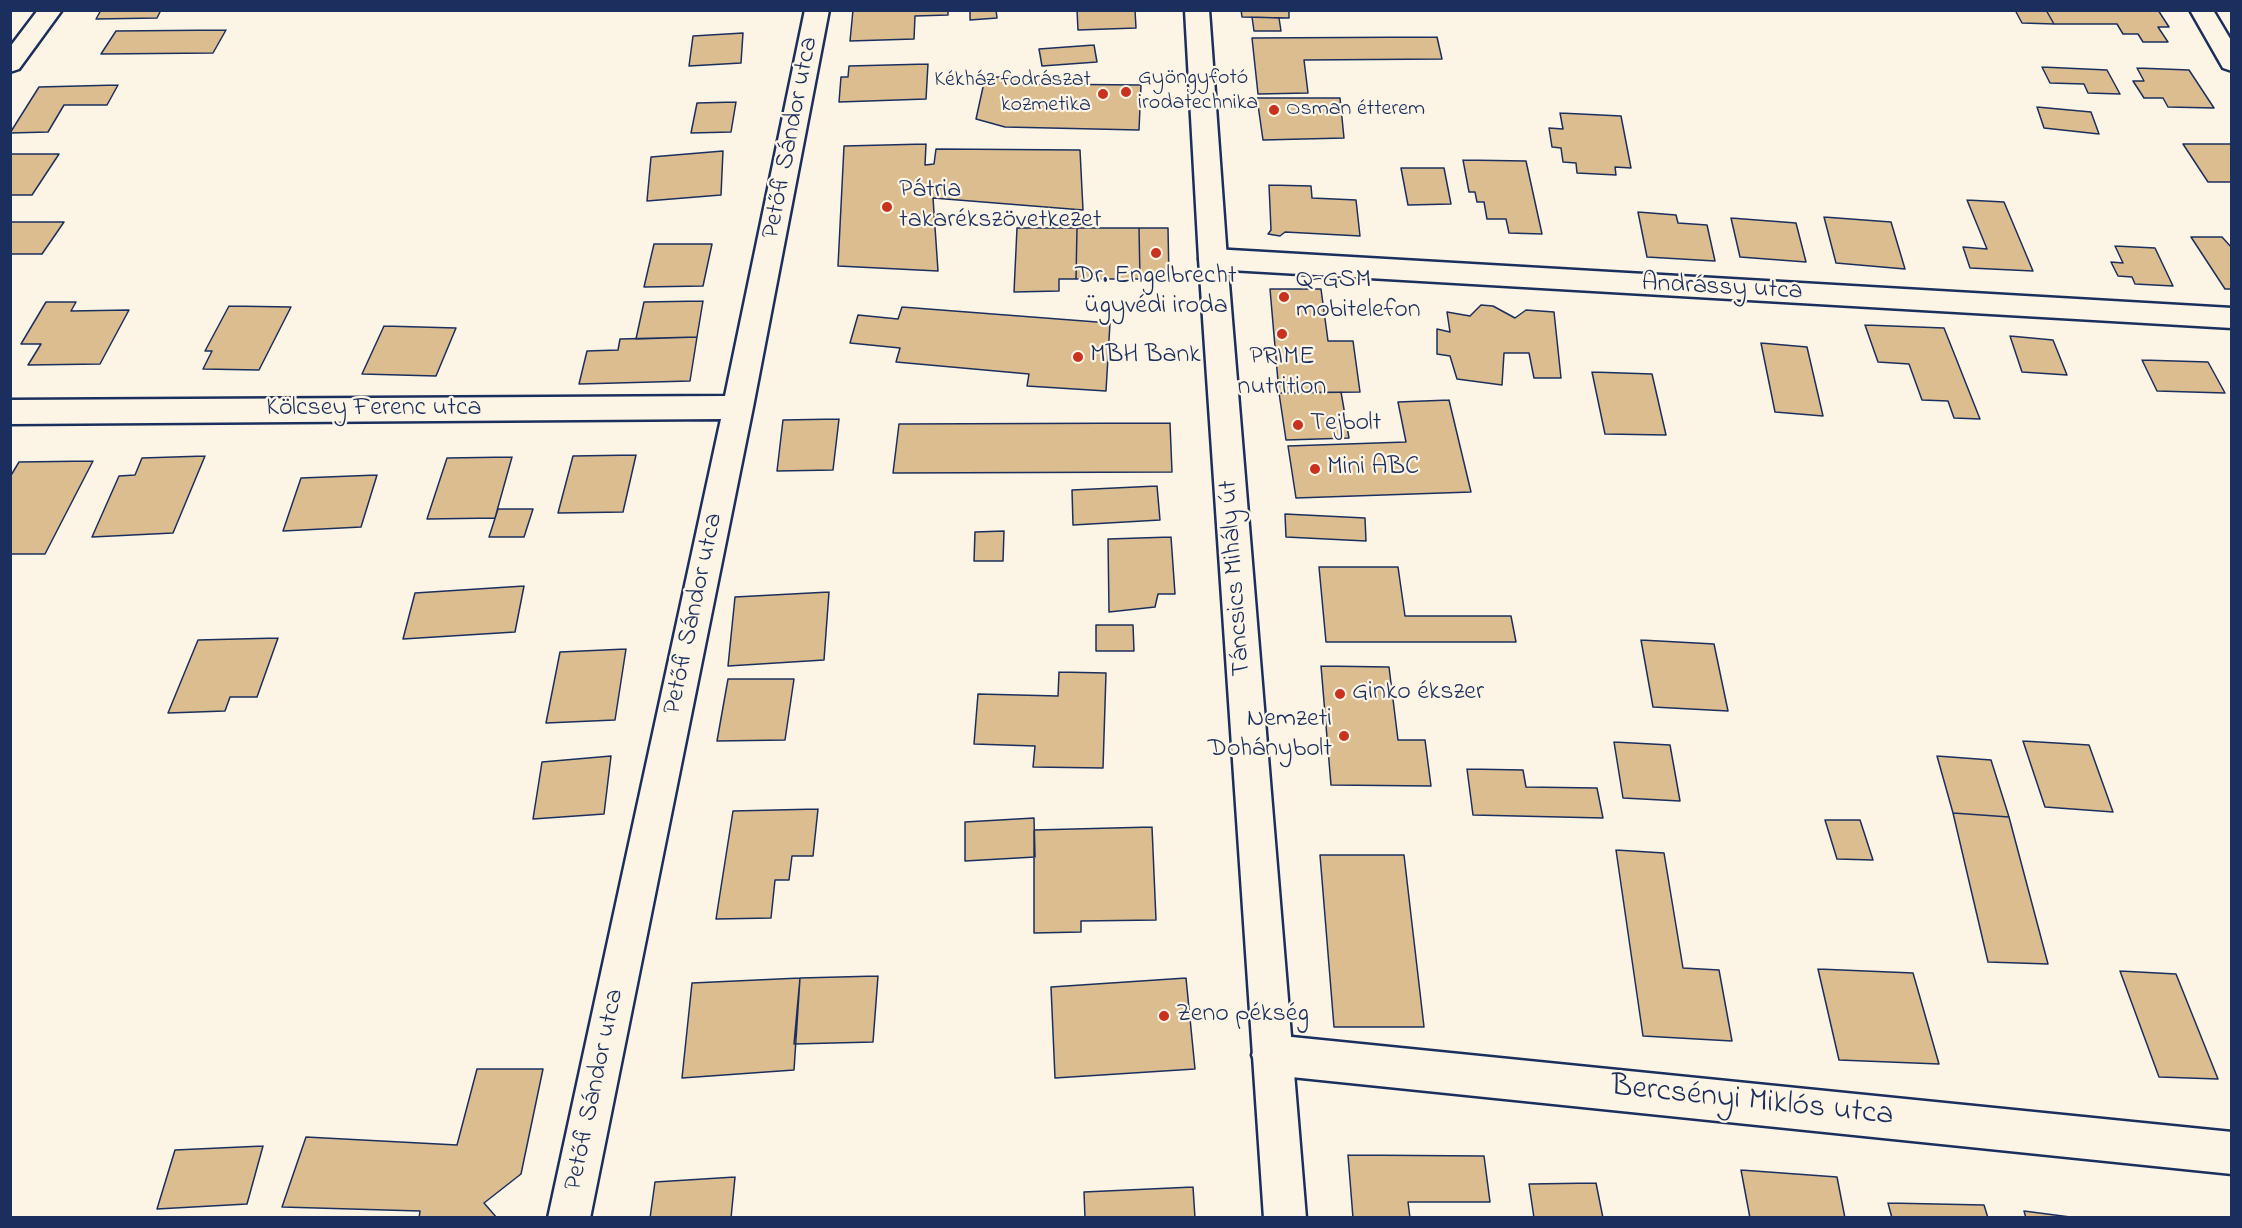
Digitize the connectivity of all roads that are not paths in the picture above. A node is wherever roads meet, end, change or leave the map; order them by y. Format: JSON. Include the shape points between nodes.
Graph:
{"nodes":[{"id":1,"x":51,"y":10,"type":"edge"},
{"id":2,"x":817,"y":10,"type":"edge"},
{"id":3,"x":1197,"y":10,"type":"edge"},
{"id":4,"x":2201,"y":10,"type":"edge"},
{"id":5,"x":2232,"y":63,"type":"edge"},
{"id":6,"x":10,"y":64,"type":"edge"},
{"id":7,"x":1213,"y":259,"type":"junction"},
{"id":8,"x":2232,"y":318,"type":"edge"},
{"id":9,"x":738,"y":407,"type":"junction"},
{"id":10,"x":10,"y":412,"type":"edge"},
{"id":11,"x":1272,"y":1054,"type":"junction"},
{"id":12,"x":2232,"y":1153,"type":"edge"},
{"id":13,"x":569,"y":1218,"type":"edge"},
{"id":14,"x":1285,"y":1218,"type":"edge"}],
"edges":[{"from":1,"to":6,"type":"street"},
{"from":2,"to":9,"type":"street","name":"Petőfi Sándor utca"},
{"from":3,"to":7,"type":"street","name":"Táncsics Mihály út"},
{"from":4,"to":5,"type":"street"},
{"from":7,"to":8,"type":"street","name":"Andrássy utca"},
{"from":7,"to":11,"type":"street","name":"Táncsics Mihály út"},
{"from":9,"to":10,"type":"street","name":"Kölcsey Ferenc utca"},
{"from":9,"to":13,"type":"street","name":"Petőfi Sándor utca"},
{"from":11,"to":12,"type":"street","name":"Bercsényi Miklós utca"},
{"from":11,"to":14,"type":"street","name":"Táncsics Mihály út"}]}
